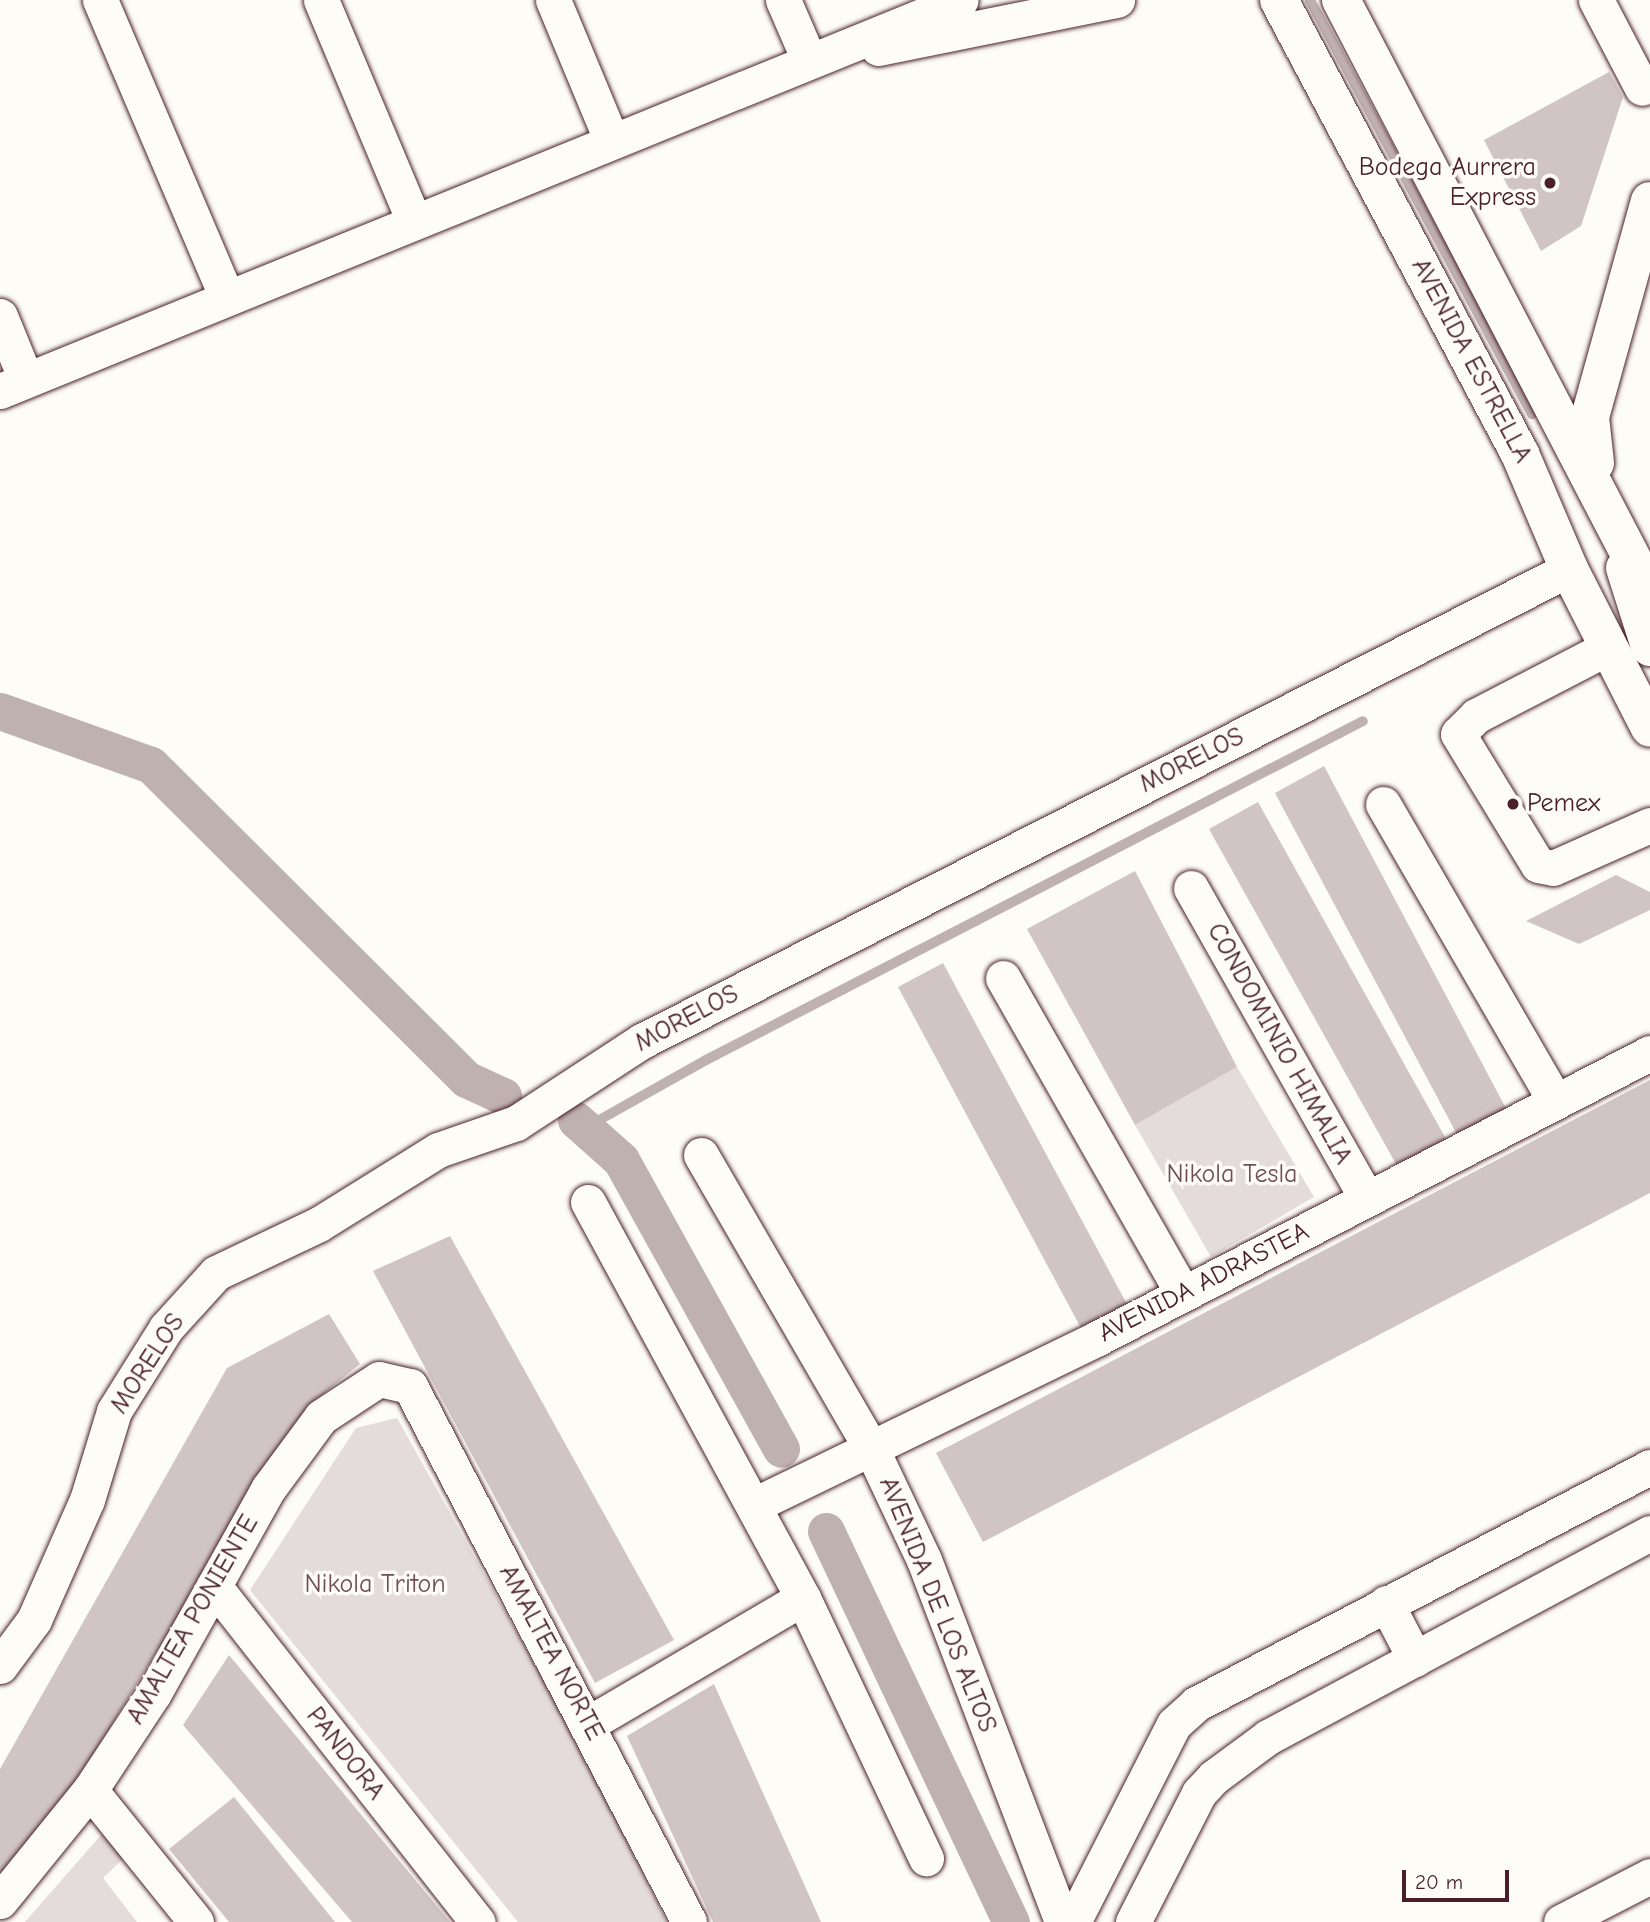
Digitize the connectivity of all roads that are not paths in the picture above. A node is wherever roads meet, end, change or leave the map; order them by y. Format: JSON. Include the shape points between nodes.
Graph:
{"nodes":[{"id":1,"x":100,"y":0,"type":"edge"},
{"id":2,"x":321,"y":0,"type":"edge"},
{"id":3,"x":553,"y":0,"type":"edge"},
{"id":4,"x":783,"y":0,"type":"edge"},
{"id":5,"x":961,"y":0,"type":"edge"},
{"id":6,"x":1117,"y":0,"type":"edge"},
{"id":7,"x":1279,"y":0,"type":"edge"},
{"id":8,"x":1341,"y":0,"type":"edge"},
{"id":9,"x":1595,"y":0,"type":"edge"},
{"id":10,"x":809,"y":60,"type":"junction"},
{"id":11,"x":1642,"y":88,"type":"dead end"},
{"id":12,"x":611,"y":139,"type":"junction"},
{"id":13,"x":1650,"y":201,"type":"edge"},
{"id":14,"x":414,"y":220,"type":"junction"},
{"id":15,"x":227,"y":298,"type":"junction"},
{"id":16,"x":0,"y":316,"type":"edge"},
{"id":17,"x":13,"y":386,"type":"edge"},
{"id":18,"x":1600,"y":489,"type":"junction"},
{"id":19,"x":1569,"y":569,"type":"junction"},
{"id":20,"x":1650,"y":593,"type":"edge"},
{"id":21,"x":1609,"y":647,"type":"junction"},
{"id":22,"x":1650,"y":647,"type":"edge"},
{"id":23,"x":1650,"y":728,"type":"edge"},
{"id":24,"x":1383,"y":804,"type":"dead end"},
{"id":25,"x":1650,"y":825,"type":"edge"},
{"id":26,"x":1191,"y":888,"type":"dead end"},
{"id":27,"x":1003,"y":978,"type":"dead end"},
{"id":28,"x":1650,"y":1053,"type":"edge"},
{"id":29,"x":1555,"y":1101,"type":"junction"},
{"id":30,"x":701,"y":1155,"type":"dead end"},
{"id":31,"x":1367,"y":1199,"type":"junction"},
{"id":32,"x":588,"y":1202,"type":"dead end"},
{"id":33,"x":1184,"y":1293,"type":"junction"},
{"id":34,"x":410,"y":1386,"type":"joint"},
{"id":35,"x":872,"y":1450,"type":"junction"},
{"id":36,"x":1650,"y":1467,"type":"edge"},
{"id":37,"x":754,"y":1505,"type":"junction"},
{"id":38,"x":1650,"y":1533,"type":"edge"},
{"id":39,"x":214,"y":1586,"type":"junction"},
{"id":40,"x":803,"y":1598,"type":"junction"},
{"id":41,"x":1386,"y":1603,"type":"junction"},
{"id":42,"x":1415,"y":1659,"type":"junction"},
{"id":43,"x":0,"y":1666,"type":"edge"},
{"id":44,"x":588,"y":1724,"type":"junction"},
{"id":45,"x":90,"y":1790,"type":"junction"},
{"id":46,"x":926,"y":1857,"type":"dead end"},
{"id":47,"x":1650,"y":1876,"type":"edge"},
{"id":48,"x":0,"y":1901,"type":"edge"},
{"id":49,"x":196,"y":1922,"type":"edge"},
{"id":50,"x":477,"y":1922,"type":"edge"},
{"id":51,"x":689,"y":1922,"type":"edge"},
{"id":52,"x":1062,"y":1922,"type":"edge"},
{"id":53,"x":1073,"y":1922,"type":"edge"},
{"id":54,"x":1133,"y":1922,"type":"edge"},
{"id":55,"x":1561,"y":1922,"type":"edge"}],
"edges":[{"from":1,"to":15,"type":"street"},
{"from":2,"to":14,"type":"street"},
{"from":3,"to":12,"type":"street"},
{"from":4,"to":10,"type":"street"},
{"from":5,"to":10,"type":"street"},
{"from":6,"to":10,"type":"street"},
{"from":7,"to":19,"type":"main road","name":"AVENIDA ESTRELLA","via":[[1520,454]]},
{"from":8,"to":18,"type":"main road","name":"AVENIDA ESTRELLA"},
{"from":9,"to":11,"type":"street"},
{"from":10,"to":12,"type":"street"},
{"from":12,"to":14,"type":"street"},
{"from":13,"to":18,"type":"main road","via":[[1590,417]]},
{"from":14,"to":15,"type":"street"},
{"from":15,"to":17,"type":"street"},
{"from":16,"to":17,"type":"street"},
{"from":18,"to":20,"type":"main road","name":"AVENIDA ESTRELLA"},
{"from":18,"to":22,"type":"main road","name":"AVENIDA ESTRELLA"},
{"from":19,"to":21,"type":"main road","name":"AVENIDA ESTRELLA"},
{"from":19,"to":43,"type":"street","name":"MORELOS","via":[[642,1041],[516,1123],[438,1150],[319,1224],[216,1273],[166,1328],[114,1411],[87,1500],[39,1608]]},
{"from":21,"to":23,"type":"main road","name":"AVENIDA ESTRELLA"},
{"from":21,"to":25,"type":"street","via":[[1476,716],[1458,734],[1538,865],[1553,868]]},
{"from":24,"to":29,"type":"street"},
{"from":26,"to":31,"type":"street","name":"CONDOMINIO HIMALIA"},
{"from":27,"to":33,"type":"street"},
{"from":28,"to":29,"type":"street","name":"AVENIDA ADRASTEA"},
{"from":29,"to":31,"type":"street","name":"AVENIDA ADRASTEA"},
{"from":30,"to":35,"type":"street","name":"AVENIDA DE LOS ALTOS"},
{"from":31,"to":33,"type":"street","name":"AVENIDA ADRASTEA"},
{"from":32,"to":37,"type":"street"},
{"from":33,"to":35,"type":"street","name":"AVENIDA ADRASTEA"},
{"from":34,"to":39,"type":"street","name":"AMALTEA PONIENTE","via":[[379,1379],[321,1417],[268,1489]]},
{"from":34,"to":44,"type":"street","name":"AMALTEA NORTE"},
{"from":35,"to":37,"type":"street","name":"AVENIDA ADRASTEA"},
{"from":35,"to":52,"type":"street","name":"AVENIDA DE LOS ALTOS","via":[[924,1560]]},
{"from":36,"to":41,"type":"street"},
{"from":37,"to":40,"type":"street"},
{"from":38,"to":42,"type":"street"},
{"from":39,"to":45,"type":"street","name":"AMALTEA PONIENTE","via":[[154,1693]]},
{"from":39,"to":50,"type":"street","name":"PANDORA"},
{"from":40,"to":44,"type":"street"},
{"from":40,"to":46,"type":"street"},
{"from":41,"to":42,"type":"street"},
{"from":41,"to":53,"type":"street","via":[[1196,1704],[1174,1724]]},
{"from":42,"to":54,"type":"street","via":[[1268,1737],[1214,1777],[1199,1793]]},
{"from":44,"to":51,"type":"street","name":"AMALTEA NORTE"},
{"from":45,"to":48,"type":"street","name":"AMALTEA PONIENTE"},
{"from":45,"to":49,"type":"street"},
{"from":47,"to":55,"type":"street"}]}
